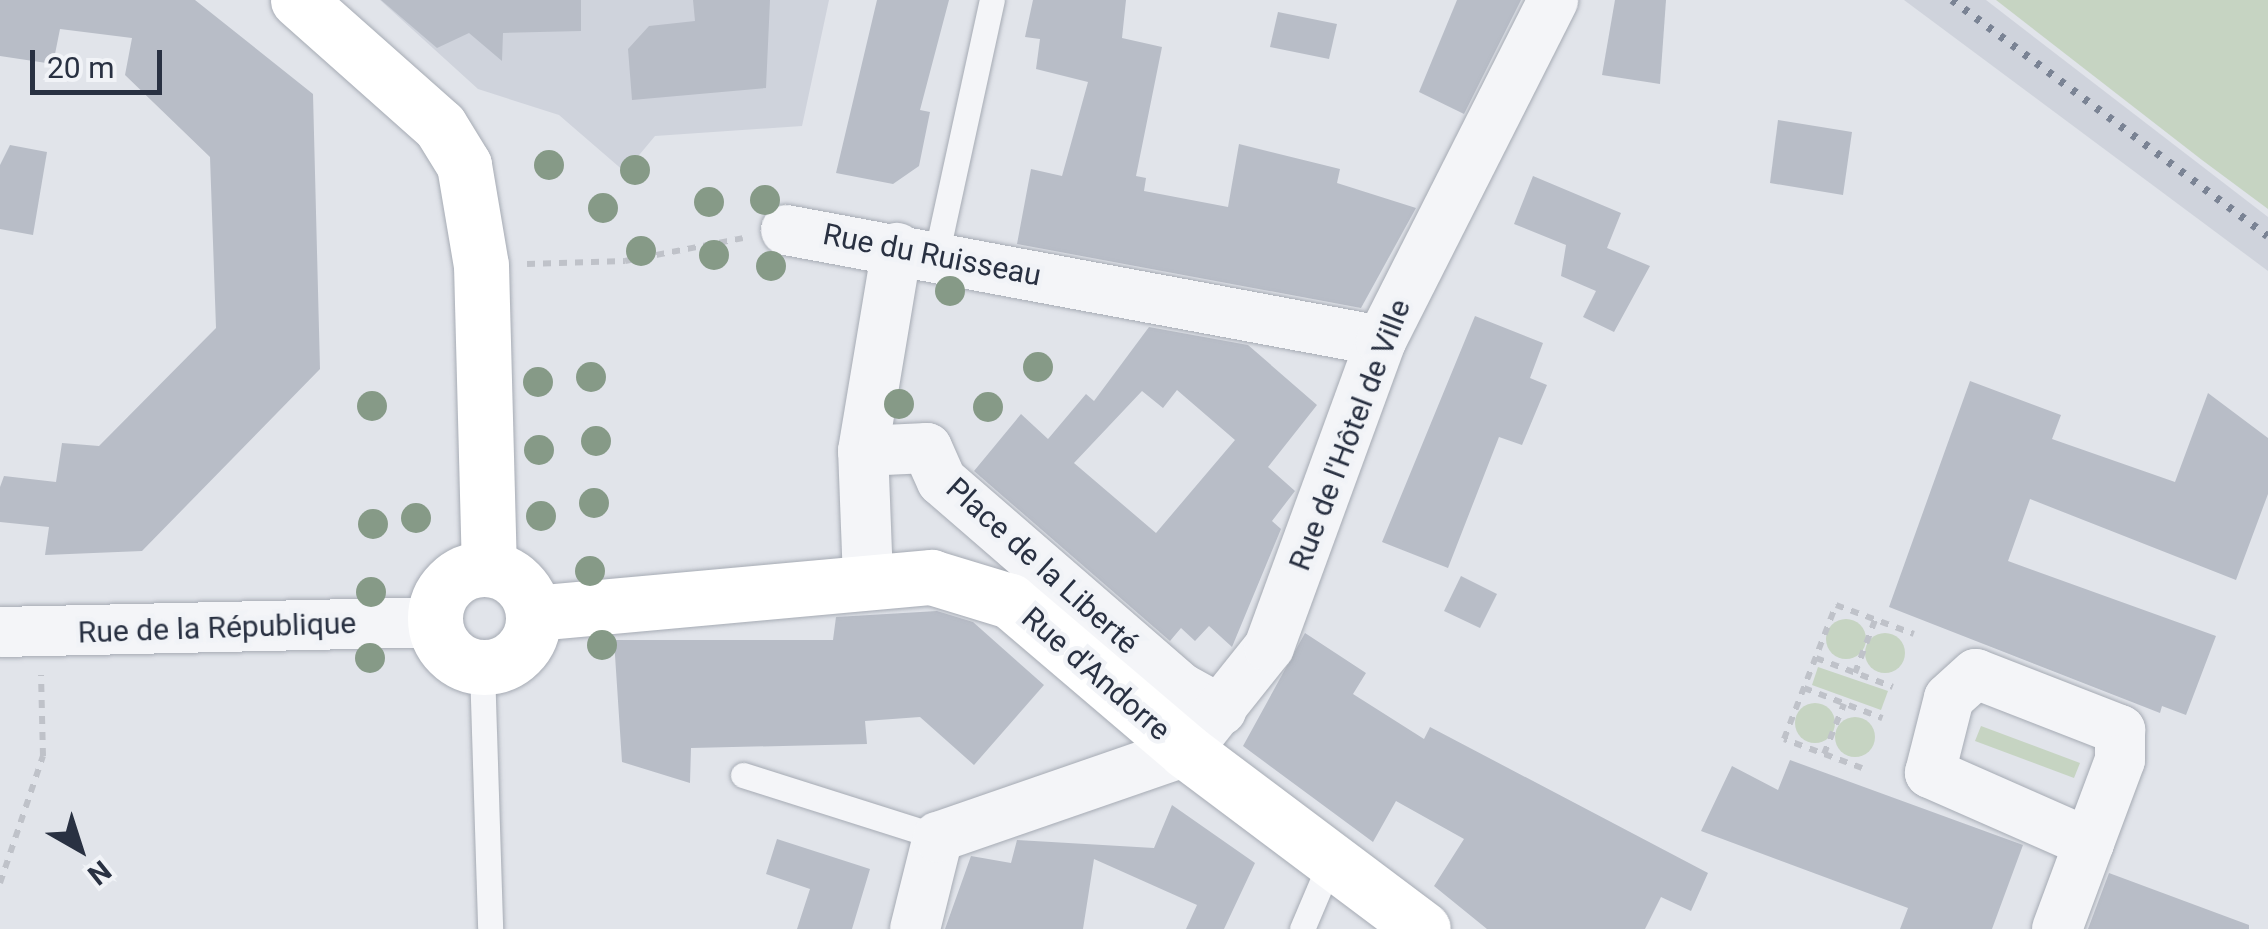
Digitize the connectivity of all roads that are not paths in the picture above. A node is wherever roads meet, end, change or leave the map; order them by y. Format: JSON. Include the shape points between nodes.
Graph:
{"nodes":[{"id":1,"x":298,"y":0,"type":"edge"},
{"id":2,"x":992,"y":0,"type":"edge"},
{"id":3,"x":1553,"y":0,"type":"edge"},
{"id":4,"x":786,"y":230,"type":"road end"},
{"id":5,"x":916,"y":252,"type":"junction"},
{"id":6,"x":1381,"y":341,"type":"junction"},
{"id":7,"x":863,"y":451,"type":"junction"},
{"id":8,"x":489,"y":568,"type":"junction"},
{"id":9,"x":868,"y":580,"type":"junction"},
{"id":10,"x":534,"y":613,"type":"junction"},
{"id":11,"x":434,"y":622,"type":"junction"},
{"id":12,"x":20,"y":633,"type":"edge"},
{"id":13,"x":482,"y":668,"type":"junction"},
{"id":14,"x":1221,"y":710,"type":"junction"},
{"id":15,"x":1186,"y":752,"type":"junction"},
{"id":16,"x":743,"y":776,"type":"dead end"},
{"id":17,"x":938,"y":838,"type":"junction"},
{"id":18,"x":2089,"y":843,"type":"dead end"},
{"id":19,"x":1330,"y":864,"type":"junction"},
{"id":20,"x":490,"y":929,"type":"edge"},
{"id":21,"x":915,"y":929,"type":"edge"},
{"id":22,"x":1302,"y":929,"type":"edge"},
{"id":23,"x":1423,"y":929,"type":"edge"},
{"id":24,"x":2058,"y":929,"type":"edge"}],
"edges":[{"from":1,"to":8,"type":"main road","via":[[440,126],[464,166],[481,265]]},
{"from":2,"to":5,"type":"lane"},
{"from":3,"to":6,"type":"street","name":"Rue de l'Hôtel de Ville"},
{"from":4,"to":5,"type":"street","name":"Rue du Ruisseau"},
{"from":5,"to":6,"type":"street","name":"Rue du Ruisseau"},
{"from":5,"to":7,"type":"street"},
{"from":6,"to":14,"type":"street","name":"Rue de l'Hôtel de Ville","via":[[1268,647]]},
{"from":7,"to":9,"type":"street"},
{"from":7,"to":14,"type":"street","name":"Place de la Liberté","via":[[927,448],[942,482],[1181,688]]},
{"from":8,"to":10,"type":"main road","via":[[524,588]]},
{"from":8,"to":11,"type":"main road","via":[[449,582]]},
{"from":9,"to":10,"type":"main road","name":"Rue d'Andorre","via":[[658,608]]},
{"from":9,"to":15,"type":"main road","name":"Rue d'Andorre","via":[[932,578],[1010,601]]},
{"from":10,"to":13,"type":"main road","via":[[520,652]]},
{"from":11,"to":12,"type":"street","name":"Rue de la République"},
{"from":11,"to":13,"type":"main road","via":[[455,658]]},
{"from":13,"to":20,"type":"lane"},
{"from":14,"to":15,"type":"street","name":"Rue de l'Hôtel de Ville"},
{"from":15,"to":17,"type":"street"},
{"from":15,"to":19,"type":"main road","name":"Rue d'Andorre"},
{"from":16,"to":17,"type":"lane"},
{"from":17,"to":21,"type":"street"},
{"from":18,"to":24,"type":"street"},
{"from":19,"to":22,"type":"lane"},
{"from":19,"to":23,"type":"main road","name":"Rue d'Andorre"}]}
